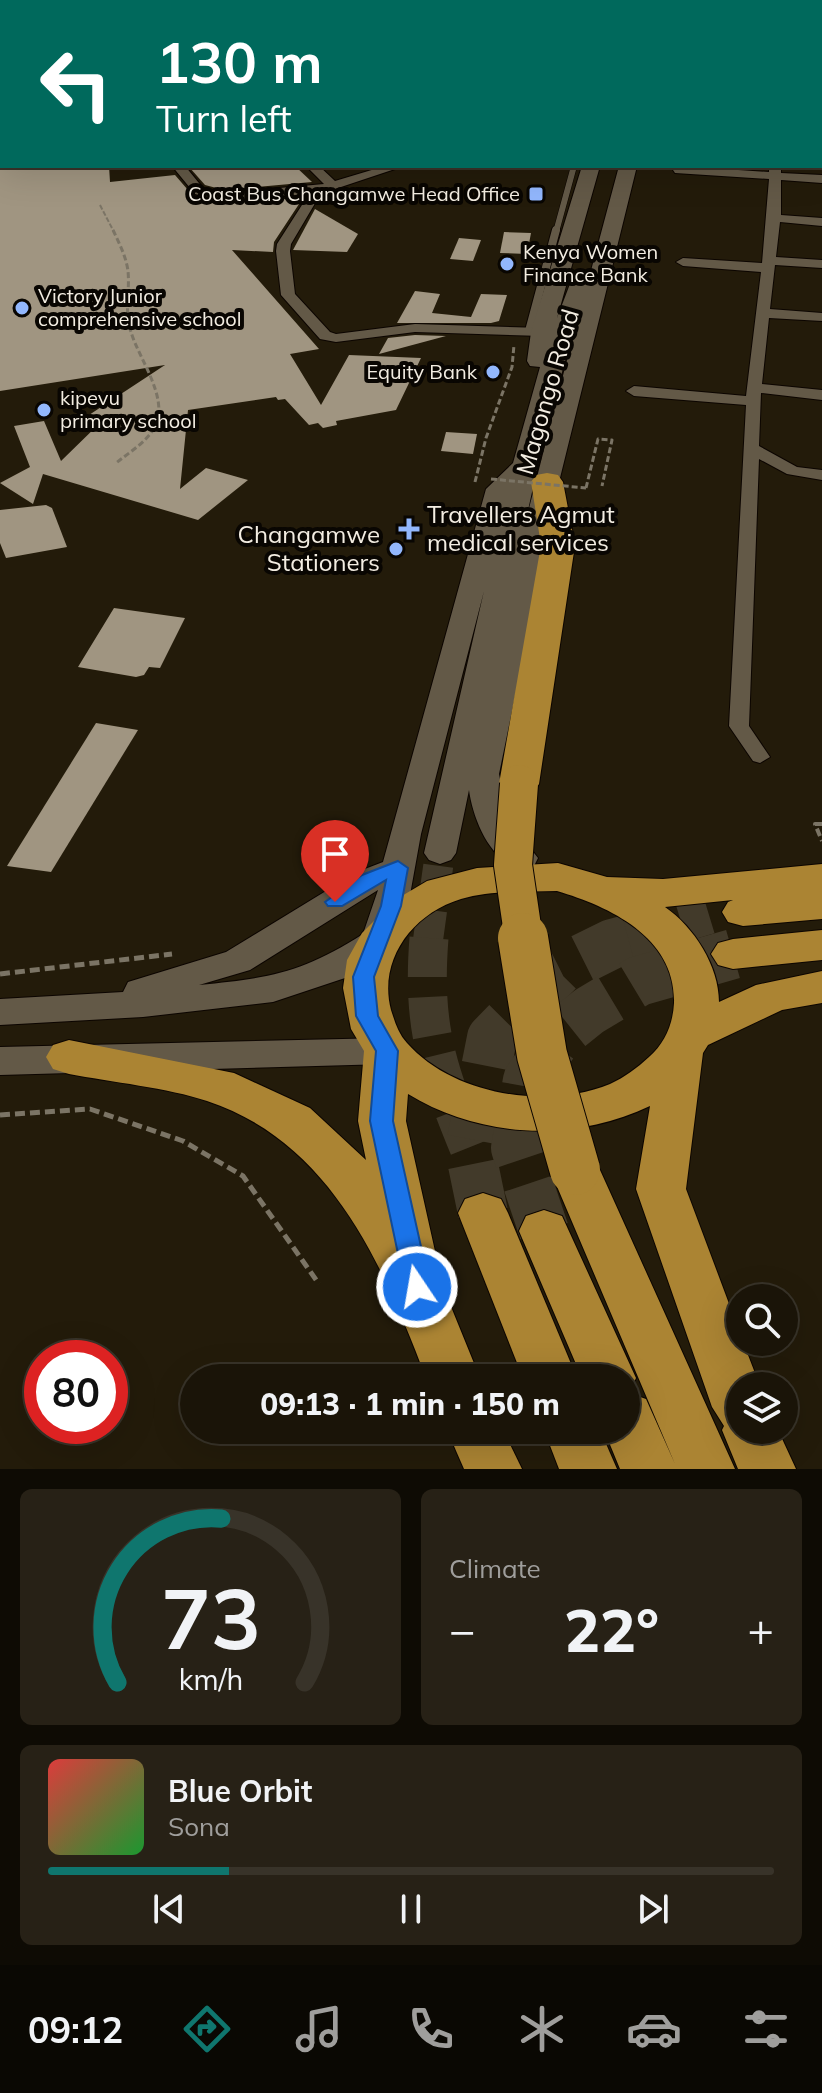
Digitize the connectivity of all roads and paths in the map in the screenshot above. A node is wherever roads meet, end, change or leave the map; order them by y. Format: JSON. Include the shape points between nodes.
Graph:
{"nodes":[{"id":1,"x":180,"y":168,"type":"edge"},
{"id":2,"x":313,"y":168,"type":"edge"},
{"id":3,"x":392,"y":168,"type":"edge"},
{"id":4,"x":574,"y":168,"type":"edge"},
{"id":5,"x":590,"y":168,"type":"edge"},
{"id":6,"x":608,"y":168,"type":"edge"},
{"id":7,"x":628,"y":168,"type":"edge"},
{"id":8,"x":648,"y":168,"type":"edge"},
{"id":9,"x":679,"y":170,"type":"dead end"},
{"id":10,"x":774,"y":171,"type":"edge"},
{"id":11,"x":822,"y":179,"type":"edge"},
{"id":12,"x":328,"y":188,"type":"junction"},
{"id":13,"x":100,"y":205,"type":"dead end"},
{"id":14,"x":774,"y":218,"type":"junction"},
{"id":15,"x":822,"y":222,"type":"edge"},
{"id":16,"x":683,"y":262,"type":"dead end"},
{"id":17,"x":769,"y":264,"type":"junction"},
{"id":18,"x":822,"y":264,"type":"edge"},
{"id":19,"x":598,"y":288,"type":"junction"},
{"id":20,"x":764,"y":313,"type":"junction"},
{"id":21,"x":822,"y":317,"type":"edge"},
{"id":22,"x":535,"y":332,"type":"junction"},
{"id":23,"x":544,"y":390,"type":"junction"},
{"id":24,"x":593,"y":391,"type":"dead end"},
{"id":25,"x":634,"y":391,"type":"dead end"},
{"id":26,"x":754,"y":395,"type":"junction"},
{"id":27,"x":822,"y":395,"type":"edge"},
{"id":28,"x":565,"y":418,"type":"junction"},
{"id":29,"x":752,"y":448,"type":"junction"},
{"id":30,"x":116,"y":463,"type":"dead end"},
{"id":31,"x":536,"y":474,"type":"junction"},
{"id":32,"x":822,"y":475,"type":"edge"},
{"id":33,"x":491,"y":479,"type":"dead end"},
{"id":34,"x":602,"y":486,"type":"dead end"},
{"id":35,"x":760,"y":757,"type":"dead end"},
{"id":36,"x":822,"y":824,"type":"edge"},
{"id":37,"x":822,"y":841,"type":"edge"},
{"id":38,"x":440,"y":853,"type":"tunnel mouth"},
{"id":39,"x":398,"y":868,"type":"junction"},
{"id":40,"x":822,"y":878,"type":"edge"},
{"id":41,"x":574,"y":882,"type":"junction"},
{"id":42,"x":822,"y":905,"type":"edge"},
{"id":43,"x":709,"y":915,"type":"tunnel mouth"},
{"id":44,"x":378,"y":941,"type":"junction"},
{"id":45,"x":822,"y":945,"type":"edge"},
{"id":46,"x":185,"y":951,"type":"dead end"},
{"id":47,"x":733,"y":954,"type":"tunnel mouth"},
{"id":48,"x":0,"y":974,"type":"edge"},
{"id":49,"x":822,"y":987,"type":"edge"},
{"id":50,"x":92,"y":1007,"type":"junction"},
{"id":51,"x":0,"y":1012,"type":"edge"},
{"id":52,"x":687,"y":1044,"type":"junction"},
{"id":53,"x":387,"y":1051,"type":"junction"},
{"id":54,"x":69,"y":1057,"type":"junction"},
{"id":55,"x":0,"y":1061,"type":"edge"},
{"id":56,"x":0,"y":1115,"type":"edge"},
{"id":57,"x":483,"y":1213,"type":"tunnel mouth"},
{"id":58,"x":544,"y":1231,"type":"tunnel mouth"},
{"id":59,"x":319,"y":1284,"type":"dead end"},
{"id":60,"x":417,"y":1287,"type":"junction"},
{"id":61,"x":447,"y":1364,"type":"edge"},
{"id":62,"x":544,"y":1364,"type":"edge"},
{"id":63,"x":603,"y":1364,"type":"edge"},
{"id":64,"x":727,"y":1372,"type":"edge"},
{"id":65,"x":481,"y":1444,"type":"edge"},
{"id":66,"x":578,"y":1444,"type":"edge"},
{"id":67,"x":638,"y":1444,"type":"edge"},
{"id":68,"x":756,"y":1444,"type":"edge"},
{"id":69,"x":493,"y":1469,"type":"edge"},
{"id":70,"x":588,"y":1469,"type":"edge"},
{"id":71,"x":649,"y":1469,"type":"edge"},
{"id":72,"x":706,"y":1469,"type":"edge"},
{"id":73,"x":767,"y":1469,"type":"edge"}],
"edges":[{"from":1,"to":12,"type":"street","via":[[199,191],[224,197]]},
{"from":2,"to":12,"type":"street"},
{"from":3,"to":12,"type":"street"},
{"from":4,"to":22,"type":"lane"},
{"from":5,"to":22,"type":"main road"},
{"from":6,"to":19,"type":"main road","name":"Magongo Road"},
{"from":7,"to":19,"type":"main road"},
{"from":8,"to":19,"type":"main road"},
{"from":9,"to":10,"type":"street"},
{"from":10,"to":11,"type":"street"},
{"from":10,"to":14,"type":"street"},
{"from":12,"to":22,"type":"street","via":[[312,198],[283,251],[288,295],[320,333],[336,338],[415,328]]},
{"from":13,"to":30,"type":"path","via":[[123,250],[128,324],[159,406],[146,439]]},
{"from":14,"to":15,"type":"street"},
{"from":14,"to":17,"type":"street"},
{"from":16,"to":17,"type":"street"},
{"from":17,"to":18,"type":"street"},
{"from":17,"to":20,"type":"street"},
{"from":19,"to":23,"type":"main road","name":"Magongo Road"},
{"from":19,"to":28,"type":"main road","name":"Magongo Road"},
{"from":20,"to":21,"type":"street"},
{"from":20,"to":26,"type":"street"},
{"from":22,"to":23,"type":"main road"},
{"from":23,"to":31,"type":"main road","name":"Magongo Road"},
{"from":24,"to":28,"type":"main road"},
{"from":25,"to":26,"type":"street"},
{"from":26,"to":27,"type":"street"},
{"from":26,"to":29,"type":"street"},
{"from":28,"to":31,"type":"main road","name":"Magongo Road"},
{"from":29,"to":32,"type":"street","via":[[793,471]]},
{"from":29,"to":35,"type":"street","via":[[739,726]]},
{"from":31,"to":38,"type":"main road","name":"Magongo Road"},
{"from":31,"to":39,"type":"main road","via":[[498,489]]},
{"from":31,"to":41,"type":"main road","name":"Magongo Road","via":[[484,774],[485,809],[507,846],[534,868]]},
{"from":31,"to":72,"type":"highway","bridge":true,"via":[[558,545],[519,784],[513,865],[542,1055],[575,1170]]},
{"from":33,"to":34,"type":"path","bridge":true,"via":[[586,488],[598,439],[612,440]]},
{"from":36,"to":37,"type":"path","via":[[815,824]]},
{"from":39,"to":44,"type":"main road"},
{"from":39,"to":50,"type":"main road","via":[[369,880],[238,961]]},
{"from":40,"to":41,"type":"highway","via":[[663,893]]},
{"from":41,"to":44,"type":"highway","via":[[493,878],[446,889],[406,911]]},
{"from":41,"to":52,"type":"highway","via":[[619,897],[651,917],[679,946],[698,989],[698,1011]]},
{"from":42,"to":43,"type":"highway"},
{"from":44,"to":50,"type":"main road","via":[[336,968],[273,990]]},
{"from":44,"to":53,"type":"highway","via":[[364,977],[367,1016]]},
{"from":45,"to":47,"type":"highway"},
{"from":46,"to":48,"type":"path"},
{"from":49,"to":52,"type":"highway","via":[[772,996]]},
{"from":50,"to":51,"type":"main road"},
{"from":52,"to":53,"type":"highway","via":[[646,1086],[598,1107],[540,1115],[481,1107],[431,1087]]},
{"from":52,"to":64,"type":"highway","via":[[661,1189]]},
{"from":53,"to":54,"type":"main road"},
{"from":53,"to":60,"type":"highway","via":[[382,1121]]},
{"from":54,"to":55,"type":"main road"},
{"from":54,"to":60,"type":"highway","via":[[217,1085],[293,1121],[346,1170]]},
{"from":56,"to":59,"type":"path","via":[[90,1109],[183,1141],[243,1176]]},
{"from":57,"to":62,"type":"highway"},
{"from":58,"to":63,"type":"highway"},
{"from":60,"to":61,"type":"highway"},
{"from":65,"to":69,"type":"highway"},
{"from":66,"to":70,"type":"highway"},
{"from":67,"to":71,"type":"highway"},
{"from":68,"to":73,"type":"highway"}]}
